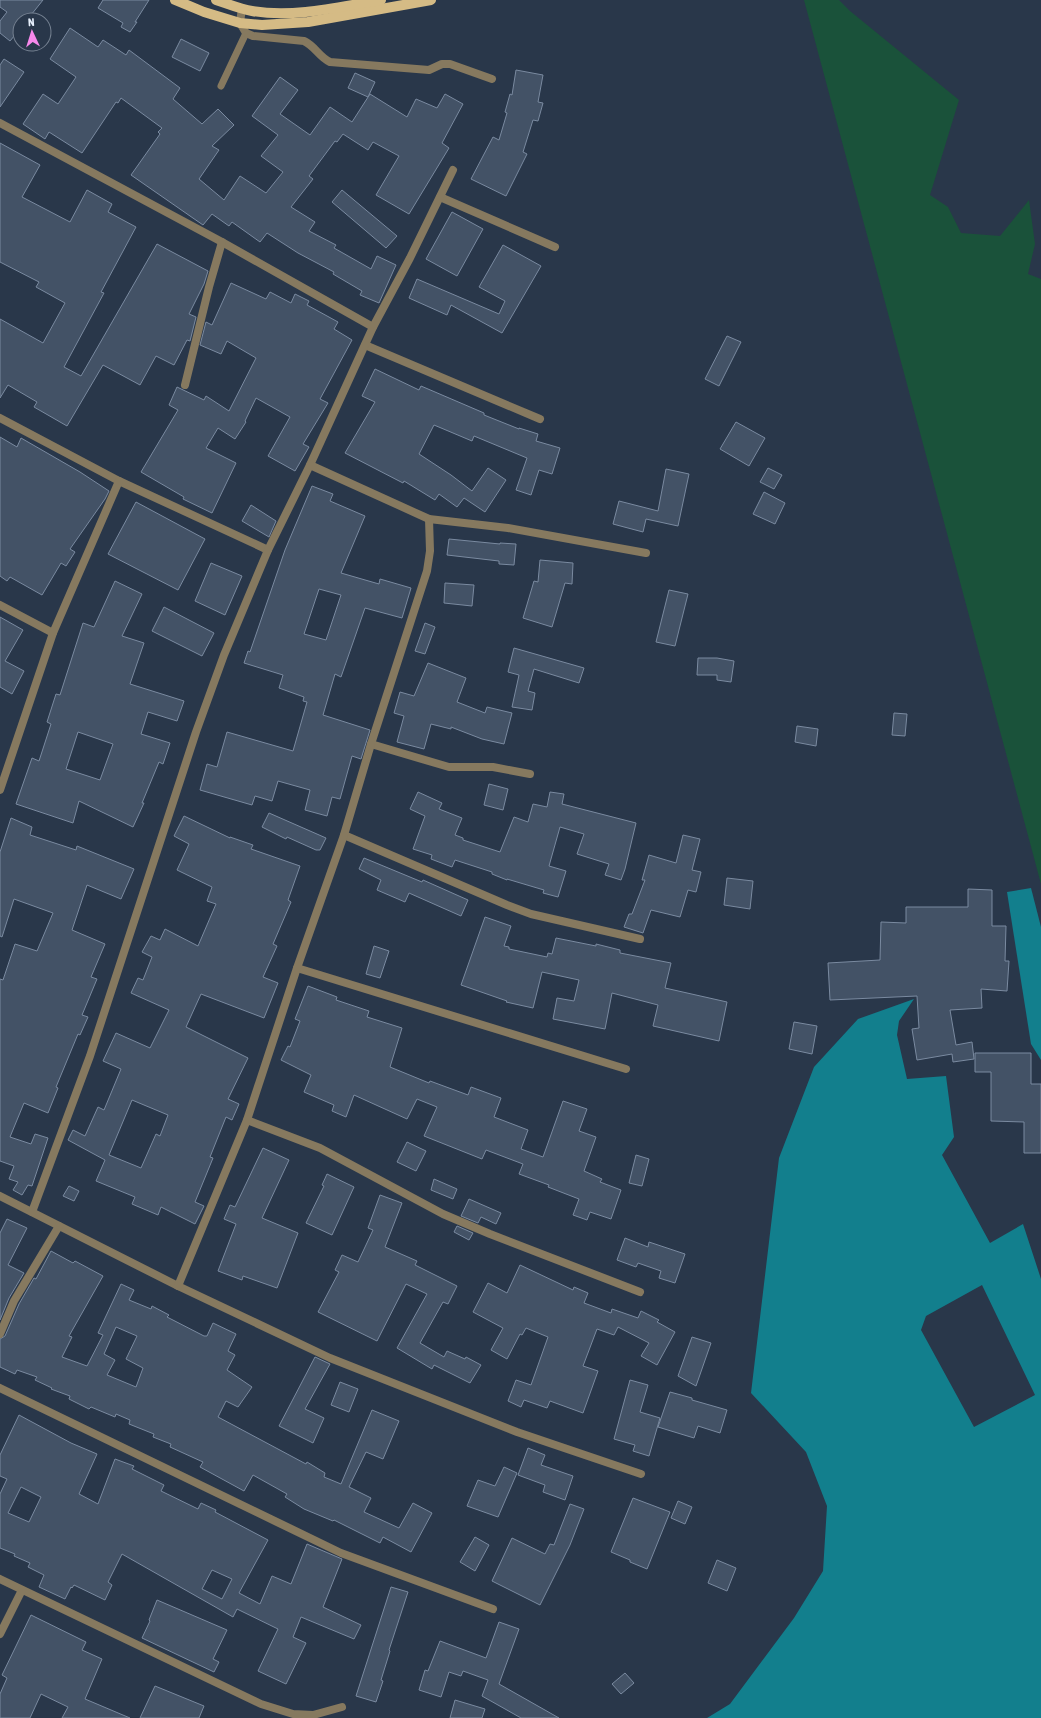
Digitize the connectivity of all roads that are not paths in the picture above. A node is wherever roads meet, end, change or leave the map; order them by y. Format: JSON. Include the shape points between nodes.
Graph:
{"nodes":[{"id":1,"x":175,"y":0,"type":"edge"},
{"id":2,"x":216,"y":0,"type":"edge"},
{"id":3,"x":381,"y":0,"type":"edge"},
{"id":4,"x":431,"y":0,"type":"edge"},
{"id":5,"x":242,"y":8,"type":"junction"},
{"id":6,"x":240,"y":23,"type":"junction"},
{"id":7,"x":246,"y":33,"type":"junction"},
{"id":8,"x":492,"y":79,"type":"dead end"},
{"id":9,"x":221,"y":86,"type":"dead end"},
{"id":10,"x":0,"y":123,"type":"edge"},
{"id":11,"x":453,"y":170,"type":"dead end"},
{"id":12,"x":440,"y":197,"type":"junction"},
{"id":13,"x":222,"y":242,"type":"junction"},
{"id":14,"x":555,"y":247,"type":"dead end"},
{"id":15,"x":373,"y":327,"type":"junction"},
{"id":16,"x":365,"y":345,"type":"junction"},
{"id":17,"x":185,"y":384,"type":"dead end"},
{"id":18,"x":0,"y":418,"type":"edge"},
{"id":19,"x":540,"y":419,"type":"dead end"},
{"id":20,"x":310,"y":465,"type":"junction"},
{"id":21,"x":119,"y":481,"type":"junction"},
{"id":22,"x":429,"y":519,"type":"junction"},
{"id":23,"x":268,"y":550,"type":"junction"},
{"id":24,"x":646,"y":553,"type":"dead end"},
{"id":25,"x":0,"y":605,"type":"edge"},
{"id":26,"x":53,"y":633,"type":"junction"},
{"id":27,"x":371,"y":744,"type":"junction"},
{"id":28,"x":530,"y":774,"type":"dead end"},
{"id":29,"x":0,"y":790,"type":"edge"},
{"id":30,"x":344,"y":835,"type":"junction"},
{"id":31,"x":640,"y":939,"type":"dead end"},
{"id":32,"x":297,"y":968,"type":"junction"},
{"id":33,"x":626,"y":1069,"type":"dead end"},
{"id":34,"x":247,"y":1120,"type":"junction"},
{"id":35,"x":0,"y":1196,"type":"edge"},
{"id":36,"x":32,"y":1212,"type":"junction"},
{"id":37,"x":59,"y":1226,"type":"junction"},
{"id":38,"x":178,"y":1286,"type":"junction"},
{"id":39,"x":640,"y":1292,"type":"dead end"},
{"id":40,"x":0,"y":1334,"type":"edge"},
{"id":41,"x":0,"y":1388,"type":"edge"},
{"id":42,"x":641,"y":1474,"type":"dead end"},
{"id":43,"x":0,"y":1579,"type":"edge"},
{"id":44,"x":22,"y":1590,"type":"junction"},
{"id":45,"x":493,"y":1609,"type":"dead end"},
{"id":46,"x":0,"y":1634,"type":"edge"},
{"id":47,"x":342,"y":1707,"type":"dead end"}],
"edges":[{"from":1,"to":6,"type":"main road"},
{"from":2,"to":5,"type":"main road"},
{"from":3,"to":5,"type":"main road","via":[[308,11],[271,13]]},
{"from":4,"to":6,"type":"main road","via":[[308,22],[262,25]]},
{"from":5,"to":6,"type":"street"},
{"from":6,"to":7,"type":"street"},
{"from":7,"to":8,"type":"street","via":[[253,36],[304,41],[311,44],[323,59],[330,62],[429,70],[442,64],[450,64]]},
{"from":7,"to":9,"type":"lane"},
{"from":10,"to":13,"type":"street"},
{"from":11,"to":12,"type":"street"},
{"from":12,"to":14,"type":"street"},
{"from":12,"to":15,"type":"street"},
{"from":13,"to":15,"type":"street"},
{"from":13,"to":17,"type":"street"},
{"from":15,"to":16,"type":"street"},
{"from":16,"to":19,"type":"street"},
{"from":16,"to":20,"type":"street"},
{"from":18,"to":21,"type":"street"},
{"from":20,"to":22,"type":"street"},
{"from":20,"to":23,"type":"street"},
{"from":21,"to":23,"type":"street"},
{"from":21,"to":26,"type":"street"},
{"from":22,"to":24,"type":"street","via":[[508,528]]},
{"from":22,"to":27,"type":"street","via":[[430,551],[427,571]]},
{"from":23,"to":36,"type":"street","via":[[224,654],[196,732],[90,1056]]},
{"from":25,"to":26,"type":"street"},
{"from":26,"to":29,"type":"street"},
{"from":27,"to":28,"type":"street","via":[[449,767],[492,767]]},
{"from":27,"to":30,"type":"street"},
{"from":30,"to":31,"type":"street","via":[[530,914]]},
{"from":30,"to":32,"type":"street"},
{"from":32,"to":33,"type":"street"},
{"from":32,"to":34,"type":"street"},
{"from":34,"to":38,"type":"street"},
{"from":34,"to":39,"type":"street","via":[[320,1148],[490,1234]]},
{"from":35,"to":36,"type":"street"},
{"from":36,"to":37,"type":"street"},
{"from":37,"to":38,"type":"street"},
{"from":37,"to":40,"type":"street","via":[[14,1301]]},
{"from":38,"to":42,"type":"street","via":[[330,1358],[517,1432]]},
{"from":41,"to":45,"type":"street","via":[[341,1553]]},
{"from":43,"to":44,"type":"street"},
{"from":44,"to":46,"type":"street"},
{"from":44,"to":47,"type":"street","via":[[261,1704],[293,1714],[313,1715]]}]}
